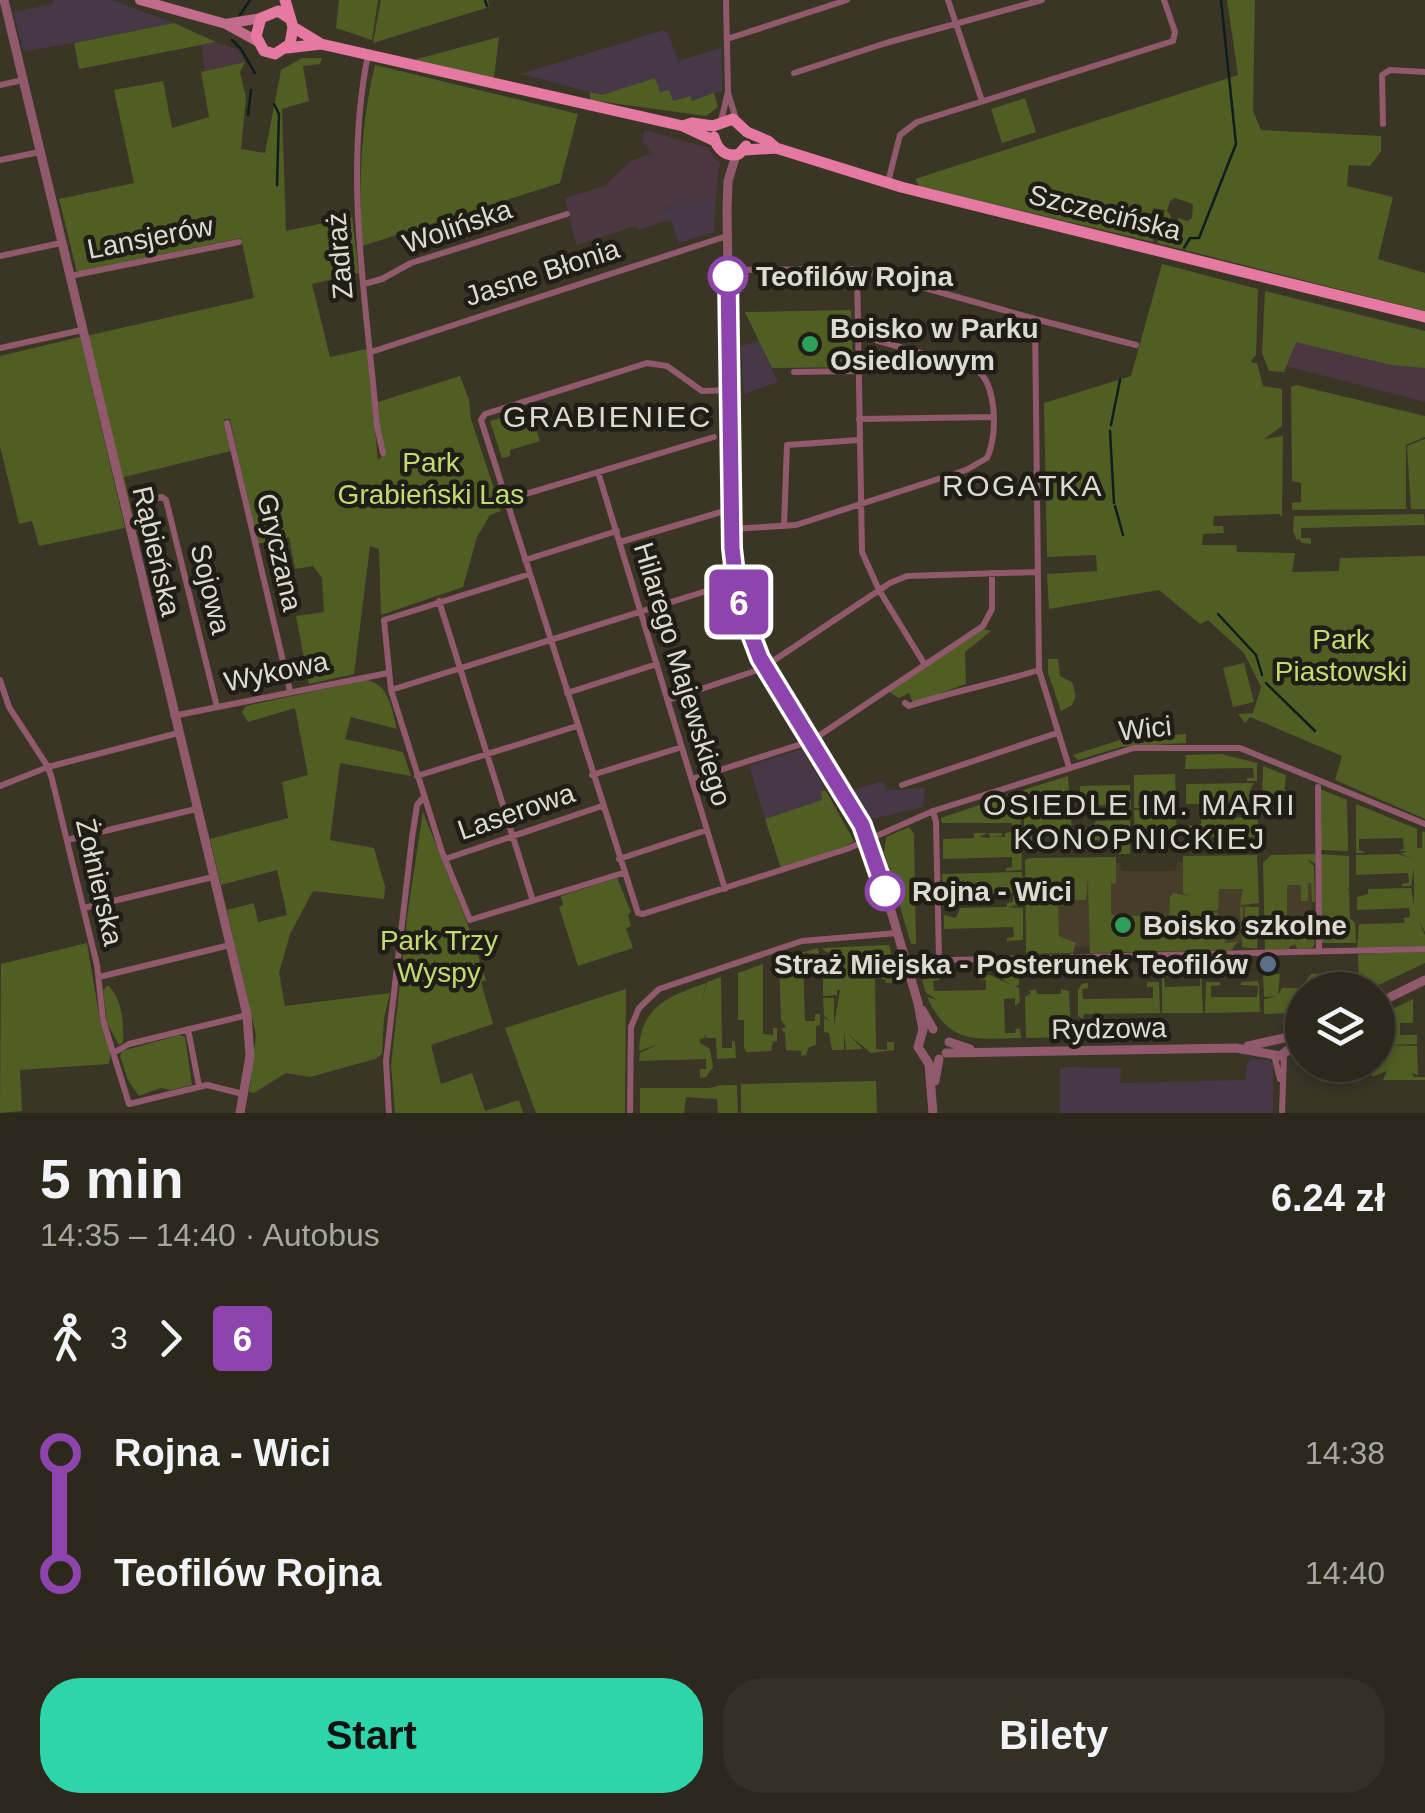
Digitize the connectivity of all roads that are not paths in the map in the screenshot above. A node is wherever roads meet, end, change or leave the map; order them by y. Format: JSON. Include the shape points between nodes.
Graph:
{"nodes":[{"id":1,"x":4,"y":0,"type":"edge"},
{"id":2,"x":140,"y":0,"type":"edge"},
{"id":3,"x":273,"y":0,"type":"edge"},
{"id":4,"x":285,"y":0,"type":"edge"},
{"id":5,"x":726,"y":0,"type":"edge"},
{"id":6,"x":847,"y":0,"type":"edge"},
{"id":7,"x":948,"y":0,"type":"edge"},
{"id":8,"x":1042,"y":0,"type":"edge"},
{"id":9,"x":1164,"y":0,"type":"edge"},
{"id":10,"x":263,"y":17,"type":"junction"},
{"id":11,"x":291,"y":23,"type":"junction"},
{"id":12,"x":226,"y":24,"type":"junction"},
{"id":13,"x":958,"y":24,"type":"junction"},
{"id":14,"x":727,"y":38,"type":"junction"},
{"id":15,"x":257,"y":41,"type":"junction"},
{"id":16,"x":320,"y":44,"type":"junction"},
{"id":17,"x":288,"y":48,"type":"junction"},
{"id":18,"x":368,"y":55,"type":"junction"},
{"id":19,"x":1425,"y":72,"type":"edge"},
{"id":20,"x":794,"y":74,"type":"dead end"},
{"id":21,"x":23,"y":80,"type":"junction"},
{"id":22,"x":0,"y":85,"type":"edge"},
{"id":23,"x":728,"y":92,"type":"junction"},
{"id":24,"x":982,"y":101,"type":"junction"},
{"id":25,"x":736,"y":120,"type":"junction"},
{"id":26,"x":720,"y":123,"type":"junction"},
{"id":27,"x":1384,"y":124,"type":"dead end"},
{"id":28,"x":683,"y":126,"type":"junction"},
{"id":29,"x":747,"y":132,"type":"junction"},
{"id":30,"x":718,"y":146,"type":"junction"},
{"id":31,"x":776,"y":148,"type":"junction"},
{"id":32,"x":40,"y":152,"type":"junction"},
{"id":33,"x":740,"y":153,"type":"junction"},
{"id":34,"x":0,"y":160,"type":"edge"},
{"id":35,"x":728,"y":182,"type":"junction"},
{"id":36,"x":888,"y":184,"type":"junction"},
{"id":37,"x":566,"y":214,"type":"dead end"},
{"id":38,"x":727,"y":236,"type":"junction"},
{"id":39,"x":239,"y":242,"type":"dead end"},
{"id":40,"x":61,"y":244,"type":"junction"},
{"id":41,"x":0,"y":256,"type":"edge"},
{"id":42,"x":857,"y":269,"type":"junction"},
{"id":43,"x":728,"y":270,"type":"junction"},
{"id":44,"x":69,"y":276,"type":"junction"},
{"id":45,"x":364,"y":284,"type":"junction"},
{"id":46,"x":1425,"y":316,"type":"edge"},
{"id":47,"x":1035,"y":319,"type":"junction"},
{"id":48,"x":82,"y":330,"type":"junction"},
{"id":49,"x":858,"y":335,"type":"junction"},
{"id":50,"x":1136,"y":345,"type":"dead end"},
{"id":51,"x":0,"y":348,"type":"edge"},
{"id":52,"x":370,"y":352,"type":"junction"},
{"id":53,"x":794,"y":372,"type":"dead end"},
{"id":54,"x":858,"y":372,"type":"junction"},
{"id":55,"x":730,"y":390,"type":"junction"},
{"id":56,"x":992,"y":417,"type":"junction"},
{"id":57,"x":859,"y":419,"type":"junction"},
{"id":58,"x":228,"y":423,"type":"dead end"},
{"id":59,"x":714,"y":437,"type":"dead end"},
{"id":60,"x":860,"y":440,"type":"junction"},
{"id":61,"x":383,"y":452,"type":"dead end"},
{"id":62,"x":598,"y":472,"type":"junction"},
{"id":63,"x":149,"y":500,"type":"dead end"},
{"id":64,"x":506,"y":500,"type":"junction"},
{"id":65,"x":860,"y":504,"type":"junction"},
{"id":66,"x":732,"y":509,"type":"junction"},
{"id":67,"x":784,"y":526,"type":"junction"},
{"id":68,"x":732,"y":529,"type":"junction"},
{"id":69,"x":616,"y":531,"type":"junction"},
{"id":70,"x":620,"y":542,"type":"junction"},
{"id":71,"x":525,"y":560,"type":"junction"},
{"id":72,"x":1037,"y":572,"type":"junction"},
{"id":73,"x":992,"y":573,"type":"junction"},
{"id":74,"x":530,"y":574,"type":"junction"},
{"id":75,"x":735,"y":582,"type":"junction"},
{"id":76,"x":879,"y":590,"type":"junction"},
{"id":77,"x":439,"y":601,"type":"junction"},
{"id":78,"x":640,"y":610,"type":"junction"},
{"id":79,"x":550,"y":639,"type":"junction"},
{"id":80,"x":657,"y":664,"type":"junction"},
{"id":81,"x":765,"y":666,"type":"junction"},
{"id":82,"x":925,"y":666,"type":"junction"},
{"id":83,"x":459,"y":668,"type":"junction"},
{"id":84,"x":1039,"y":670,"type":"junction"},
{"id":85,"x":388,"y":673,"type":"junction"},
{"id":86,"x":0,"y":680,"type":"edge"},
{"id":87,"x":391,"y":690,"type":"junction"},
{"id":88,"x":290,"y":691,"type":"junction"},
{"id":89,"x":566,"y":693,"type":"junction"},
{"id":90,"x":668,"y":700,"type":"junction"},
{"id":91,"x":904,"y":704,"type":"dead end"},
{"id":92,"x":217,"y":706,"type":"junction"},
{"id":93,"x":173,"y":716,"type":"junction"},
{"id":94,"x":577,"y":726,"type":"junction"},
{"id":95,"x":178,"y":733,"type":"junction"},
{"id":96,"x":1058,"y":733,"type":"junction"},
{"id":97,"x":811,"y":741,"type":"junction"},
{"id":98,"x":682,"y":747,"type":"junction"},
{"id":99,"x":487,"y":754,"type":"junction"},
{"id":100,"x":48,"y":767,"type":"junction"},
{"id":101,"x":1070,"y":767,"type":"junction"},
{"id":102,"x":592,"y":775,"type":"junction"},
{"id":103,"x":418,"y":776,"type":"junction"},
{"id":104,"x":692,"y":779,"type":"junction"},
{"id":105,"x":902,"y":785,"type":"dead end"},
{"id":106,"x":0,"y":786,"type":"edge"},
{"id":107,"x":1318,"y":787,"type":"dead end"},
{"id":108,"x":424,"y":797,"type":"junction"},
{"id":109,"x":602,"y":806,"type":"junction"},
{"id":110,"x":196,"y":808,"type":"junction"},
{"id":111,"x":933,"y":810,"type":"junction"},
{"id":112,"x":1425,"y":824,"type":"edge"},
{"id":113,"x":707,"y":830,"type":"junction"},
{"id":114,"x":512,"y":837,"type":"junction"},
{"id":115,"x":868,"y":838,"type":"junction"},
{"id":116,"x":67,"y":840,"type":"junction"},
{"id":117,"x":445,"y":859,"type":"junction"},
{"id":118,"x":619,"y":859,"type":"junction"},
{"id":119,"x":624,"y":873,"type":"junction"},
{"id":120,"x":213,"y":877,"type":"junction"},
{"id":121,"x":725,"y":888,"type":"junction"},
{"id":122,"x":533,"y":900,"type":"junction"},
{"id":123,"x":84,"y":908,"type":"junction"},
{"id":124,"x":898,"y":933,"type":"junction"},
{"id":125,"x":230,"y":945,"type":"junction"},
{"id":126,"x":1425,"y":949,"type":"edge"},
{"id":127,"x":1318,"y":952,"type":"junction"},
{"id":128,"x":939,"y":959,"type":"junction"},
{"id":129,"x":906,"y":962,"type":"junction"},
{"id":130,"x":99,"y":977,"type":"junction"},
{"id":131,"x":1425,"y":980,"type":"edge"},
{"id":132,"x":1395,"y":995,"type":"edge"},
{"id":133,"x":918,"y":1002,"type":"junction"},
{"id":134,"x":247,"y":1015,"type":"junction"},
{"id":135,"x":188,"y":1029,"type":"junction"},
{"id":136,"x":934,"y":1029,"type":"junction"},
{"id":137,"x":922,"y":1033,"type":"junction"},
{"id":138,"x":948,"y":1042,"type":"junction"},
{"id":139,"x":1285,"y":1046,"type":"edge"},
{"id":140,"x":1279,"y":1049,"type":"junction"},
{"id":141,"x":114,"y":1052,"type":"junction"},
{"id":142,"x":982,"y":1053,"type":"junction"},
{"id":143,"x":942,"y":1056,"type":"junction"},
{"id":144,"x":927,"y":1059,"type":"junction"},
{"id":145,"x":199,"y":1086,"type":"junction"},
{"id":146,"x":244,"y":1094,"type":"junction"},
{"id":147,"x":932,"y":1096,"type":"junction"},
{"id":148,"x":240,"y":1113,"type":"edge"},
{"id":149,"x":389,"y":1113,"type":"edge"},
{"id":150,"x":630,"y":1113,"type":"edge"},
{"id":151,"x":933,"y":1113,"type":"edge"},
{"id":152,"x":1282,"y":1113,"type":"edge"}],
"edges":[{"from":1,"to":21,"type":"street","name":"Rąbieńska"},
{"from":2,"to":12,"type":"main road"},
{"from":3,"to":10,"type":"main road"},
{"from":4,"to":11,"type":"main road"},
{"from":5,"to":14,"type":"street"},
{"from":6,"to":14,"type":"street"},
{"from":7,"to":13,"type":"street"},
{"from":8,"to":13,"type":"street"},
{"from":9,"to":24,"type":"street","via":[[1172,41]]},
{"from":10,"to":11,"type":"main road","via":[[278,12]]},
{"from":10,"to":12,"type":"main road"},
{"from":10,"to":15,"type":"main road"},
{"from":11,"to":16,"type":"main road"},
{"from":11,"to":17,"type":"main road"},
{"from":12,"to":15,"type":"main road"},
{"from":13,"to":20,"type":"street"},
{"from":13,"to":24,"type":"street"},
{"from":14,"to":23,"type":"street"},
{"from":15,"to":17,"type":"main road","via":[[271,54]]},
{"from":16,"to":17,"type":"main road"},
{"from":16,"to":18,"type":"main road"},
{"from":18,"to":28,"type":"main road"},
{"from":18,"to":45,"type":"street","name":"Zadraż","via":[[356,170]]},
{"from":19,"to":27,"type":"street","via":[[1382,75]]},
{"from":21,"to":22,"type":"street"},
{"from":21,"to":32,"type":"street","name":"Rąbieńska"},
{"from":23,"to":25,"type":"street"},
{"from":23,"to":26,"type":"street"},
{"from":24,"to":36,"type":"street","via":[[906,128]]},
{"from":25,"to":26,"type":"main road"},
{"from":25,"to":29,"type":"main road","name":"Szczecińska"},
{"from":26,"to":28,"type":"main road"},
{"from":26,"to":30,"type":"main road"},
{"from":28,"to":30,"type":"main road"},
{"from":29,"to":31,"type":"main road","name":"Szczecińska"},
{"from":29,"to":33,"type":"main road"},
{"from":30,"to":33,"type":"main road","name":"Szczecińska"},
{"from":30,"to":35,"type":"street"},
{"from":31,"to":33,"type":"main road","name":"Szczecińska"},
{"from":31,"to":36,"type":"main road","name":"Szczecińska"},
{"from":32,"to":34,"type":"street"},
{"from":32,"to":40,"type":"street","name":"Rąbieńska"},
{"from":33,"to":35,"type":"street"},
{"from":35,"to":38,"type":"street"},
{"from":36,"to":46,"type":"main road","name":"Szczecińska"},
{"from":37,"to":45,"type":"street","name":"Wolińska"},
{"from":38,"to":43,"type":"street"},
{"from":38,"to":52,"type":"street","name":"Jasne Błonia"},
{"from":39,"to":44,"type":"street","name":"Lansjerów"},
{"from":40,"to":41,"type":"street"},
{"from":40,"to":44,"type":"street","name":"Rąbieńska"},
{"from":42,"to":43,"type":"street"},
{"from":42,"to":47,"type":"street"},
{"from":42,"to":49,"type":"street"},
{"from":43,"to":55,"type":"street"},
{"from":44,"to":48,"type":"street","name":"Rąbieńska"},
{"from":45,"to":52,"type":"street","name":"Zadraż"},
{"from":47,"to":50,"type":"street"},
{"from":47,"to":72,"type":"street"},
{"from":48,"to":51,"type":"street"},
{"from":48,"to":93,"type":"street","name":"Rąbieńska"},
{"from":49,"to":54,"type":"street"},
{"from":49,"to":56,"type":"street","via":[[976,369],[992,388]]},
{"from":52,"to":61,"type":"street","name":"Zadraż"},
{"from":53,"to":54,"type":"street"},
{"from":54,"to":57,"type":"street"},
{"from":55,"to":64,"type":"street","via":[[702,391],[669,368],[647,363],[485,414],[482,424]]},
{"from":55,"to":66,"type":"street"},
{"from":56,"to":57,"type":"street"},
{"from":56,"to":65,"type":"street","via":[[992,448],[982,463]]},
{"from":57,"to":60,"type":"street"},
{"from":58,"to":88,"type":"street","name":"Gryczana"},
{"from":59,"to":62,"type":"street"},
{"from":60,"to":65,"type":"street"},
{"from":60,"to":67,"type":"street","via":[[786,445]]},
{"from":62,"to":64,"type":"street"},
{"from":62,"to":69,"type":"street","name":"Hilarego Majewskiego"},
{"from":63,"to":92,"type":"street","name":"Sojowa","via":[[166,500]]},
{"from":64,"to":71,"type":"street"},
{"from":65,"to":67,"type":"street"},
{"from":65,"to":76,"type":"street","via":[[863,556]]},
{"from":66,"to":68,"type":"street"},
{"from":66,"to":70,"type":"street"},
{"from":67,"to":68,"type":"street"},
{"from":68,"to":75,"type":"street"},
{"from":69,"to":70,"type":"street","name":"Hilarego Majewskiego"},
{"from":69,"to":71,"type":"street"},
{"from":70,"to":78,"type":"street","name":"Hilarego Majewskiego"},
{"from":71,"to":74,"type":"street"},
{"from":72,"to":73,"type":"street"},
{"from":72,"to":84,"type":"street"},
{"from":73,"to":76,"type":"street","via":[[907,576]]},
{"from":73,"to":82,"type":"street","via":[[988,621]]},
{"from":74,"to":77,"type":"street"},
{"from":74,"to":79,"type":"street"},
{"from":75,"to":78,"type":"street"},
{"from":75,"to":81,"type":"street"},
{"from":76,"to":81,"type":"street"},
{"from":76,"to":82,"type":"street"},
{"from":77,"to":83,"type":"street"},
{"from":77,"to":85,"type":"street","via":[[385,618]]},
{"from":78,"to":79,"type":"street"},
{"from":78,"to":80,"type":"street","name":"Hilarego Majewskiego"},
{"from":79,"to":83,"type":"street"},
{"from":79,"to":89,"type":"street"},
{"from":80,"to":89,"type":"street"},
{"from":80,"to":90,"type":"street","name":"Hilarego Majewskiego"},
{"from":81,"to":90,"type":"street"},
{"from":81,"to":97,"type":"street"},
{"from":82,"to":97,"type":"street"},
{"from":83,"to":87,"type":"street"},
{"from":83,"to":99,"type":"street"},
{"from":84,"to":91,"type":"street"},
{"from":84,"to":96,"type":"street"},
{"from":85,"to":87,"type":"street"},
{"from":85,"to":88,"type":"street","name":"Wykowa"},
{"from":86,"to":100,"type":"street","name":"Żołnierska"},
{"from":87,"to":103,"type":"street"},
{"from":88,"to":92,"type":"street","name":"Wykowa"},
{"from":89,"to":94,"type":"street"},
{"from":90,"to":98,"type":"street","name":"Hilarego Majewskiego"},
{"from":92,"to":93,"type":"street","name":"Wykowa"},
{"from":93,"to":95,"type":"street","name":"Rąbieńska"},
{"from":94,"to":99,"type":"street"},
{"from":94,"to":102,"type":"street"},
{"from":95,"to":100,"type":"street"},
{"from":95,"to":110,"type":"street","name":"Rąbieńska"},
{"from":96,"to":101,"type":"street"},
{"from":96,"to":105,"type":"street"},
{"from":97,"to":104,"type":"street"},
{"from":97,"to":115,"type":"street"},
{"from":98,"to":102,"type":"street"},
{"from":98,"to":104,"type":"street","name":"Hilarego Majewskiego"},
{"from":99,"to":103,"type":"street"},
{"from":99,"to":114,"type":"street"},
{"from":100,"to":106,"type":"street"},
{"from":100,"to":116,"type":"street","name":"Żołnierska"},
{"from":101,"to":111,"type":"street","name":"Wici"},
{"from":101,"to":112,"type":"street","name":"Wici","via":[[1134,748],[1235,747]]},
{"from":102,"to":109,"type":"street"},
{"from":103,"to":108,"type":"street"},
{"from":104,"to":113,"type":"street","name":"Hilarego Majewskiego"},
{"from":107,"to":127,"type":"street"},
{"from":108,"to":117,"type":"street"},
{"from":108,"to":149,"type":"street","via":[[410,848],[386,1061]]},
{"from":109,"to":114,"type":"street","name":"Laserowa"},
{"from":109,"to":118,"type":"street"},
{"from":110,"to":116,"type":"street"},
{"from":110,"to":120,"type":"street","name":"Rąbieńska"},
{"from":111,"to":115,"type":"street","name":"Wici"},
{"from":111,"to":128,"type":"street"},
{"from":113,"to":118,"type":"street"},
{"from":113,"to":121,"type":"street","name":"Hilarego Majewskiego"},
{"from":114,"to":117,"type":"street","name":"Laserowa"},
{"from":114,"to":122,"type":"street"},
{"from":115,"to":121,"type":"street","name":"Wici"},
{"from":115,"to":124,"type":"street"},
{"from":116,"to":123,"type":"street","name":"Żołnierska"},
{"from":117,"to":122,"type":"street","via":[[470,920]]},
{"from":118,"to":119,"type":"street"},
{"from":119,"to":121,"type":"street","name":"Wici","via":[[640,914]]},
{"from":119,"to":122,"type":"street"},
{"from":120,"to":123,"type":"street"},
{"from":120,"to":125,"type":"street","name":"Rąbieńska"},
{"from":123,"to":130,"type":"street","name":"Żołnierska"},
{"from":124,"to":129,"type":"street"},
{"from":124,"to":150,"type":"street","via":[[802,941],[659,990],[631,1026]]},
{"from":125,"to":130,"type":"street"},
{"from":125,"to":134,"type":"street","name":"Rąbieńska"},
{"from":126,"to":127,"type":"street"},
{"from":127,"to":128,"type":"street"},
{"from":128,"to":129,"type":"street"},
{"from":129,"to":133,"type":"street"},
{"from":130,"to":141,"type":"street","name":"Żołnierska"},
{"from":131,"to":132,"type":"street"},
{"from":133,"to":136,"type":"street"},
{"from":133,"to":137,"type":"street"},
{"from":134,"to":135,"type":"street"},
{"from":134,"to":146,"type":"street","name":"Rąbieńska"},
{"from":135,"to":141,"type":"street"},
{"from":135,"to":145,"type":"street"},
{"from":136,"to":137,"type":"street"},
{"from":136,"to":138,"type":"street"},
{"from":137,"to":144,"type":"street","via":[[918,1047]]},
{"from":138,"to":142,"type":"street","name":"Rydzowa"},
{"from":138,"to":143,"type":"street"},
{"from":139,"to":140,"type":"street"},
{"from":140,"to":142,"type":"street","name":"Rydzowa"},
{"from":140,"to":152,"type":"street"},
{"from":141,"to":145,"type":"street","name":"Żołnierska","via":[[130,1104]]},
{"from":142,"to":143,"type":"street","name":"Rydzowa"},
{"from":143,"to":144,"type":"street"},
{"from":143,"to":147,"type":"street"},
{"from":144,"to":147,"type":"street"},
{"from":145,"to":146,"type":"street"},
{"from":146,"to":148,"type":"street","name":"Rąbieńska"},
{"from":147,"to":151,"type":"street"}]}
